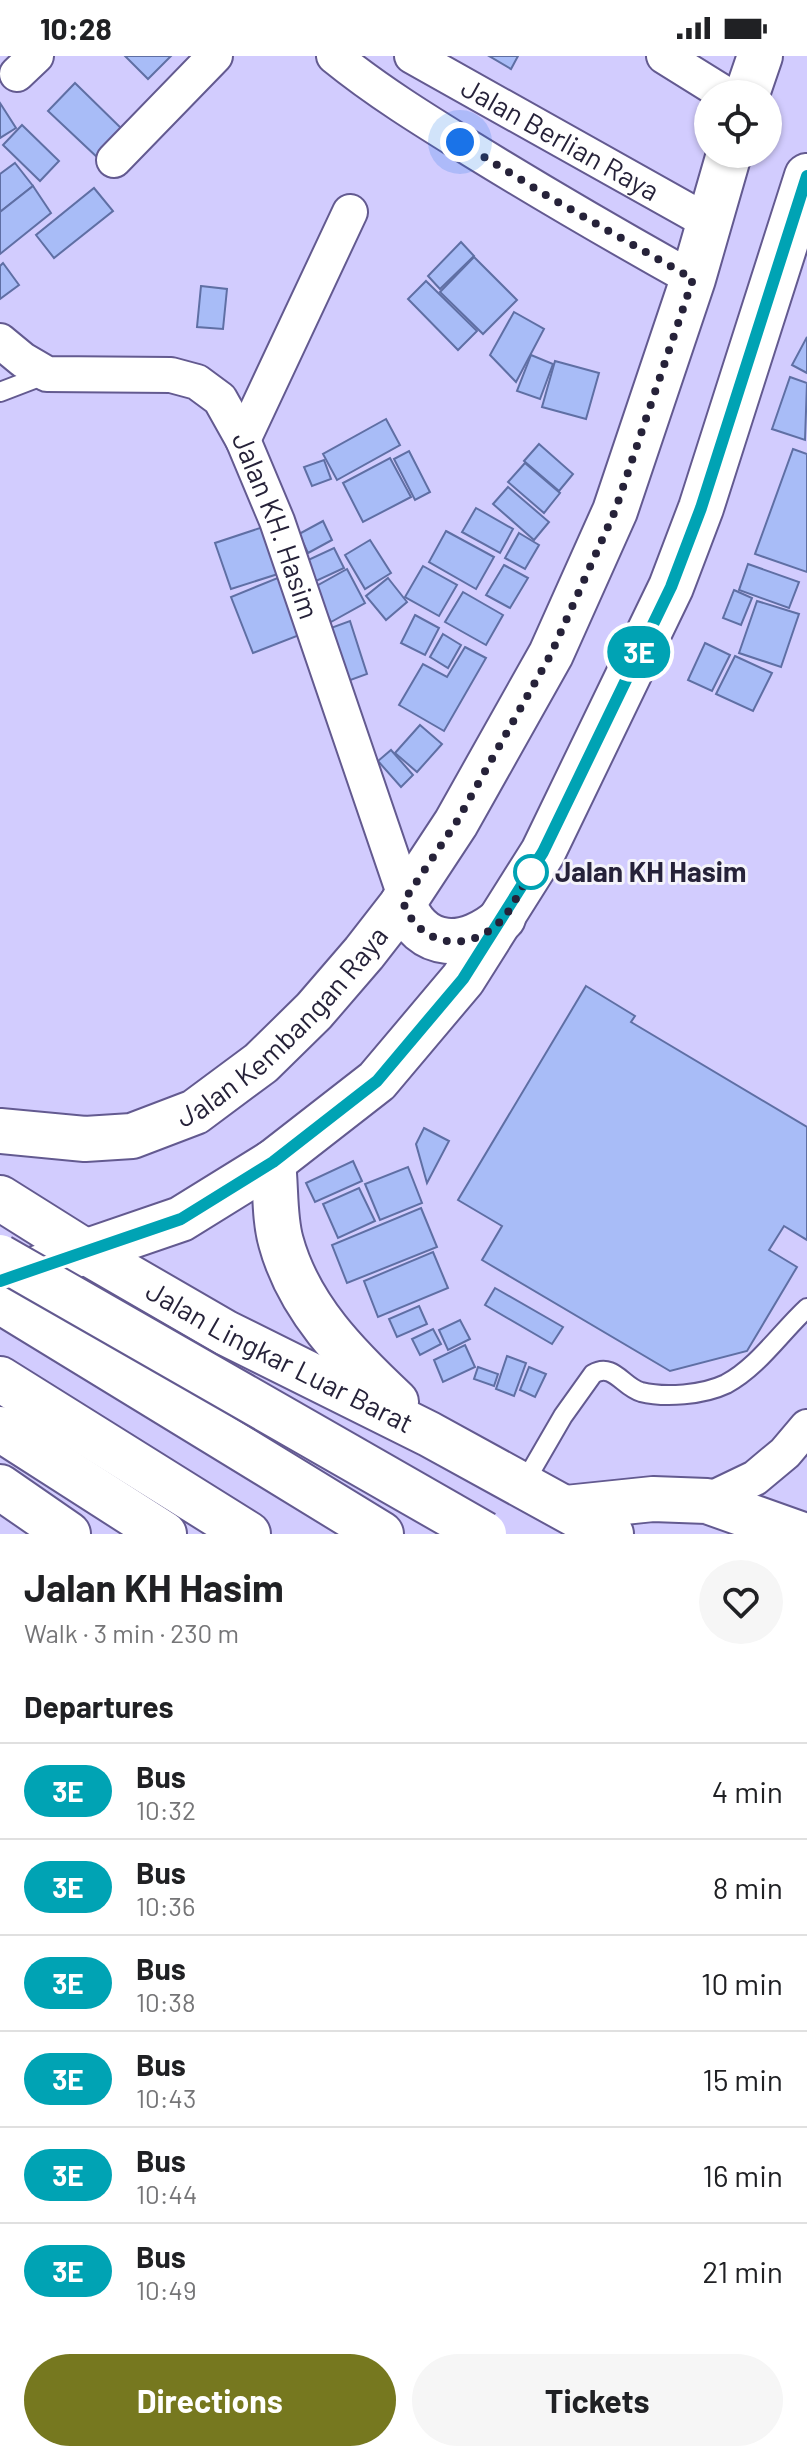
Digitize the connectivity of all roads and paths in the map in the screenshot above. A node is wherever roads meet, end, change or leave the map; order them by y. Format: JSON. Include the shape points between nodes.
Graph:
{"nodes":[{"id":1,"x":215,"y":56,"type":"edge"},
{"id":2,"x":334,"y":56,"type":"edge"},
{"id":3,"x":412,"y":56,"type":"edge"},
{"id":4,"x":664,"y":56,"type":"edge"},
{"id":5,"x":760,"y":56,"type":"edge"},
{"id":6,"x":703,"y":80,"type":"edge"},
{"id":7,"x":752,"y":80,"type":"edge"},
{"id":8,"x":114,"y":160,"type":"dead end"},
{"id":9,"x":725,"y":168,"type":"edge"},
{"id":10,"x":807,"y":176,"type":"edge"},
{"id":11,"x":350,"y":212,"type":"dead end"},
{"id":12,"x":710,"y":223,"type":"junction"},
{"id":13,"x":693,"y":279,"type":"junction"},
{"id":14,"x":0,"y":341,"type":"edge"},
{"id":15,"x":47,"y":374,"type":"junction"},
{"id":16,"x":0,"y":392,"type":"edge"},
{"id":17,"x":243,"y":440,"type":"junction"},
{"id":18,"x":405,"y":901,"type":"junction"},
{"id":19,"x":504,"y":916,"type":"junction"},
{"id":20,"x":0,"y":1131,"type":"edge"},
{"id":21,"x":273,"y":1162,"type":"junction"},
{"id":22,"x":2,"y":1199,"type":"edge"},
{"id":23,"x":86,"y":1252,"type":"junction"},
{"id":24,"x":1,"y":1280,"type":"edge"},
{"id":25,"x":807,"y":1308,"type":"edge"},
{"id":26,"x":0,"y":1379,"type":"edge"},
{"id":27,"x":807,"y":1427,"type":"edge"},
{"id":28,"x":0,"y":1429,"type":"edge"},
{"id":29,"x":429,"y":1434,"type":"junction"},
{"id":30,"x":523,"y":1486,"type":"junction"},
{"id":31,"x":0,"y":1487,"type":"edge"},
{"id":32,"x":707,"y":1501,"type":"junction"},
{"id":33,"x":566,"y":1508,"type":"junction"},
{"id":34,"x":68,"y":1534,"type":"edge"},
{"id":35,"x":164,"y":1534,"type":"edge"},
{"id":36,"x":248,"y":1534,"type":"edge"},
{"id":37,"x":381,"y":1534,"type":"edge"},
{"id":38,"x":484,"y":1534,"type":"edge"},
{"id":39,"x":611,"y":1534,"type":"edge"},
{"id":40,"x":800,"y":1534,"type":"edge"}],
"edges":[{"from":1,"to":8,"type":"street"},
{"from":2,"to":13,"type":"street","name":"Jalan Berlian Raya","via":[[438,129]]},
{"from":3,"to":12,"type":"street","name":"Jalan Berlian Raya"},
{"from":4,"to":6,"type":"street"},
{"from":5,"to":7,"type":"main road"},
{"from":9,"to":12,"type":"main road","name":"Jalan Kembangan Raya"},
{"from":10,"to":19,"type":"main road","via":[[671,587],[543,852]]},
{"from":11,"to":17,"type":"street"},
{"from":12,"to":13,"type":"main road","name":"Jalan Kembangan Raya"},
{"from":13,"to":18,"type":"main road","name":"Jalan Kembangan Raya","via":[[615,511],[551,654],[456,823]]},
{"from":14,"to":15,"type":"street"},
{"from":15,"to":16,"type":"lane"},
{"from":15,"to":17,"type":"street","name":"Jalan KH. Hasim","via":[[171,375],[197,382],[220,399]]},
{"from":17,"to":18,"type":"street","name":"Jalan KH. Hasim","via":[[277,521]]},
{"from":18,"to":19,"type":"main road","via":[[409,919],[427,937],[455,942],[489,930]]},
{"from":18,"to":20,"type":"main road","name":"Jalan Kembangan Raya","via":[[314,1011],[261,1063],[195,1112],[132,1136],[85,1139]]},
{"from":19,"to":21,"type":"main road","via":[[463,979],[377,1081]]},
{"from":21,"to":23,"type":"main road","via":[[181,1219]]},
{"from":21,"to":29,"type":"main road","via":[[280,1241],[299,1289],[343,1352]]},
{"from":22,"to":23,"type":"main road","name":"Jalan Lingkar Luar Barat"},
{"from":22,"to":24,"type":"main road","via":[[15,1246]]},
{"from":23,"to":24,"type":"main road"},
{"from":23,"to":29,"type":"main road","name":"Jalan Lingkar Luar Barat","via":[[226,1333]]},
{"from":24,"to":37,"type":"main road"},
{"from":24,"to":38,"type":"main road","bridge":true},
{"from":25,"to":30,"type":"lane","via":[[754,1363],[725,1384],[656,1394],[637,1391],[608,1370],[593,1374]]},
{"from":26,"to":36,"type":"main road"},
{"from":27,"to":32,"type":"street","via":[[755,1478]]},
{"from":28,"to":35,"type":"main road"},
{"from":29,"to":30,"type":"main road","name":"Jalan Lingkar Luar Barat"},
{"from":30,"to":33,"type":"main road","name":"Jalan Lingkar Luar Barat"},
{"from":31,"to":34,"type":"main road"},
{"from":32,"to":33,"type":"main road","via":[[653,1499]]},
{"from":32,"to":40,"type":"main road"},
{"from":33,"to":39,"type":"main road","name":"Jalan Lingkar Luar Barat"}]}
